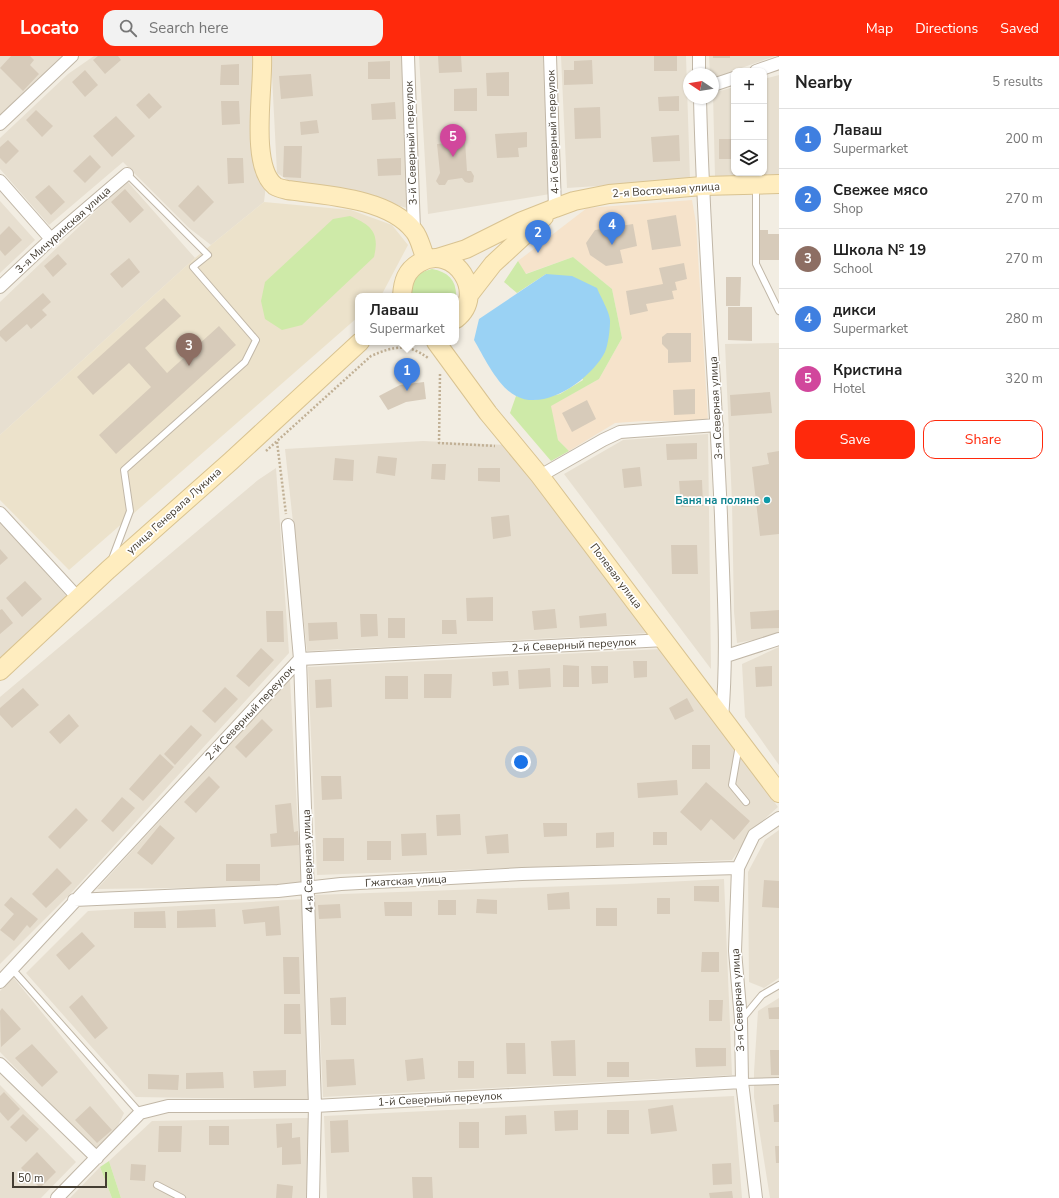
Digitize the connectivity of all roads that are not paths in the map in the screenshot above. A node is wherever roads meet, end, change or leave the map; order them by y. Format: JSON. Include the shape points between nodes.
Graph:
{"nodes":[{"id":1,"x":72,"y":56,"type":"edge"},
{"id":2,"x":262,"y":56,"type":"edge"},
{"id":3,"x":408,"y":56,"type":"edge"},
{"id":4,"x":550,"y":56,"type":"edge"},
{"id":5,"x":699,"y":56,"type":"edge"},
{"id":6,"x":779,"y":64,"type":"edge"},
{"id":7,"x":699,"y":68,"type":"edge"},
{"id":8,"x":766,"y":68,"type":"edge"},
{"id":9,"x":731,"y":79,"type":"edge"},
{"id":10,"x":719,"y":83,"type":"edge"},
{"id":11,"x":700,"y":104,"type":"edge"},
{"id":12,"x":0,"y":124,"type":"edge"},
{"id":13,"x":127,"y":174,"type":"joint"},
{"id":14,"x":0,"y":181,"type":"edge"},
{"id":15,"x":779,"y":184,"type":"edge"},
{"id":16,"x":756,"y":185,"type":"junction"},
{"id":17,"x":702,"y":186,"type":"junction"},
{"id":18,"x":555,"y":208,"type":"junction"},
{"id":19,"x":414,"y":231,"type":"junction"},
{"id":20,"x":51,"y":238,"type":"junction"},
{"id":21,"x":432,"y":258,"type":"junction"},
{"id":22,"x":0,"y":287,"type":"edge"},
{"id":23,"x":402,"y":293,"type":"edge"},
{"id":24,"x":469,"y":295,"type":"junction"},
{"id":25,"x":779,"y":311,"type":"edge"},
{"id":26,"x":459,"y":315,"type":"edge"},
{"id":27,"x":437,"y":345,"type":"edge"},
{"id":28,"x":449,"y":345,"type":"edge"},
{"id":29,"x":355,"y":347,"type":"edge"},
{"id":30,"x":446,"y":364,"type":"junction"},
{"id":31,"x":717,"y":425,"type":"junction"},
{"id":32,"x":540,"y":476,"type":"junction"},
{"id":33,"x":0,"y":513,"type":"edge"},
{"id":34,"x":288,"y":525,"type":"road end"},
{"id":35,"x":108,"y":570,"type":"junction"},
{"id":36,"x":79,"y":598,"type":"junction"},
{"id":37,"x":779,"y":639,"type":"edge"},
{"id":38,"x":665,"y":640,"type":"junction"},
{"id":39,"x":726,"y":656,"type":"junction"},
{"id":40,"x":300,"y":659,"type":"junction"},
{"id":41,"x":0,"y":671,"type":"edge"},
{"id":42,"x":722,"y":718,"type":"junction"},
{"id":43,"x":740,"y":742,"type":"junction"},
{"id":44,"x":779,"y":793,"type":"edge"},
{"id":45,"x":746,"y":802,"type":"dead end"},
{"id":46,"x":779,"y":818,"type":"edge"},
{"id":47,"x":738,"y":868,"type":"junction"},
{"id":48,"x":309,"y":888,"type":"junction"},
{"id":49,"x":74,"y":900,"type":"junction"},
{"id":50,"x":12,"y":969,"type":"junction"},
{"id":51,"x":0,"y":982,"type":"edge"},
{"id":52,"x":779,"y":985,"type":"edge"},
{"id":53,"x":741,"y":1020,"type":"junction"},
{"id":54,"x":0,"y":1064,"type":"edge"},
{"id":55,"x":779,"y":1081,"type":"edge"},
{"id":56,"x":742,"y":1082,"type":"junction"},
{"id":57,"x":315,"y":1106,"type":"junction"},
{"id":58,"x":140,"y":1113,"type":"junction"},
{"id":59,"x":97,"y":1158,"type":"junction"},
{"id":60,"x":157,"y":1185,"type":"dead end"},
{"id":61,"x":57,"y":1198,"type":"edge"},
{"id":62,"x":182,"y":1198,"type":"edge"},
{"id":63,"x":313,"y":1198,"type":"edge"},
{"id":64,"x":756,"y":1198,"type":"edge"}],
"edges":[{"from":1,"to":12,"type":"street"},
{"from":2,"to":19,"type":"main road","via":[[260,147],[265,171],[276,186],[287,190],[363,201],[386,210]]},
{"from":3,"to":19,"type":"street","name":"3-й Северный переулок"},
{"from":4,"to":18,"type":"street","name":"4-й Северный переулок"},
{"from":5,"to":7,"type":"street"},
{"from":6,"to":8,"type":"street"},
{"from":9,"to":10,"type":"street"},
{"from":11,"to":17,"type":"street","name":"3-я Северная улица"},
{"from":13,"to":20,"type":"street","name":"3-я Мичуринская улица"},
{"from":13,"to":35,"type":"lane","via":[[208,255],[193,267],[256,340],[245,362],[124,470],[130,511]]},
{"from":14,"to":20,"type":"street"},
{"from":15,"to":16,"type":"main road","name":"2-я Восточная улица"},
{"from":16,"to":17,"type":"main road","name":"2-я Восточная улица"},
{"from":16,"to":25,"type":"lane","via":[[756,264]]},
{"from":17,"to":18,"type":"main road","name":"2-я Восточная улица","via":[[609,194],[574,201]]},
{"from":17,"to":31,"type":"street","name":"3-я Северная улица"},
{"from":18,"to":21,"type":"main road","name":"2-я Восточная улица","via":[[522,221],[466,250]]},
{"from":18,"to":24,"type":"main road","name":"2-я Восточная улица","via":[[493,264]]},
{"from":19,"to":21,"type":"main road"},
{"from":20,"to":22,"type":"street","name":"3-я Мичуринская улица"},
{"from":21,"to":23,"type":"main road","name":"2-я Восточная улица","via":[[411,268],[403,282]]},
{"from":21,"to":24,"type":"main road","via":[[448,260],[461,270],[469,284]]},
{"from":24,"to":26,"type":"main road","name":"2-я Восточная улица","via":[[464,310]]},
{"from":27,"to":30,"type":"main road","name":"Полевая улица"},
{"from":28,"to":30,"type":"main road","name":"Полевая улица"},
{"from":29,"to":35,"type":"main road","name":"улица Генерала Лукина"},
{"from":30,"to":32,"type":"main road","name":"Полевая улица"},
{"from":31,"to":32,"type":"street","via":[[620,432]]},
{"from":31,"to":39,"type":"street","name":"3-я Северная улица"},
{"from":32,"to":38,"type":"main road","name":"Полевая улица"},
{"from":33,"to":36,"type":"street"},
{"from":34,"to":40,"type":"street","name":"4-я Северная улица"},
{"from":35,"to":36,"type":"main road","name":"улица Генерала Лукина"},
{"from":36,"to":41,"type":"main road","name":"улица Генерала Лукина"},
{"from":37,"to":39,"type":"street"},
{"from":38,"to":40,"type":"street","name":"2-й Северный переулок"},
{"from":38,"to":42,"type":"main road","name":"Полевая улица"},
{"from":39,"to":42,"type":"street","name":"3-я Северная улица"},
{"from":40,"to":48,"type":"street","name":"4-я Северная улица"},
{"from":40,"to":49,"type":"street","name":"2-й Северный переулок"},
{"from":42,"to":43,"type":"main road","name":"Полевая улица"},
{"from":43,"to":44,"type":"main road","name":"Полевая улица"},
{"from":43,"to":45,"type":"lane","via":[[732,785]]},
{"from":46,"to":47,"type":"street","name":"3-я Северная улица","via":[[754,835]]},
{"from":47,"to":48,"type":"street","name":"Гжатская улица","via":[[522,874]]},
{"from":47,"to":53,"type":"street","name":"3-я Северная улица","via":[[735,951]]},
{"from":48,"to":49,"type":"street","name":"Гжатская улица"},
{"from":48,"to":57,"type":"street","name":"4-я Северная улица"},
{"from":49,"to":50,"type":"street","name":"2-й Северный переулок"},
{"from":50,"to":51,"type":"street","name":"2-й Северный переулок"},
{"from":50,"to":58,"type":"lane"},
{"from":52,"to":53,"type":"lane","via":[[762,995]]},
{"from":53,"to":56,"type":"street","name":"3-я Северная улица"},
{"from":54,"to":59,"type":"street"},
{"from":55,"to":56,"type":"lane"},
{"from":56,"to":57,"type":"street","name":"1-й Северный переулок"},
{"from":56,"to":64,"type":"street","name":"3-я Северная улица"},
{"from":57,"to":58,"type":"street","name":"1-й Северный переулок","via":[[168,1106]]},
{"from":57,"to":63,"type":"street","name":"4-я Северная улица"},
{"from":58,"to":59,"type":"street"},
{"from":59,"to":61,"type":"street"},
{"from":60,"to":62,"type":"lane"}]}
